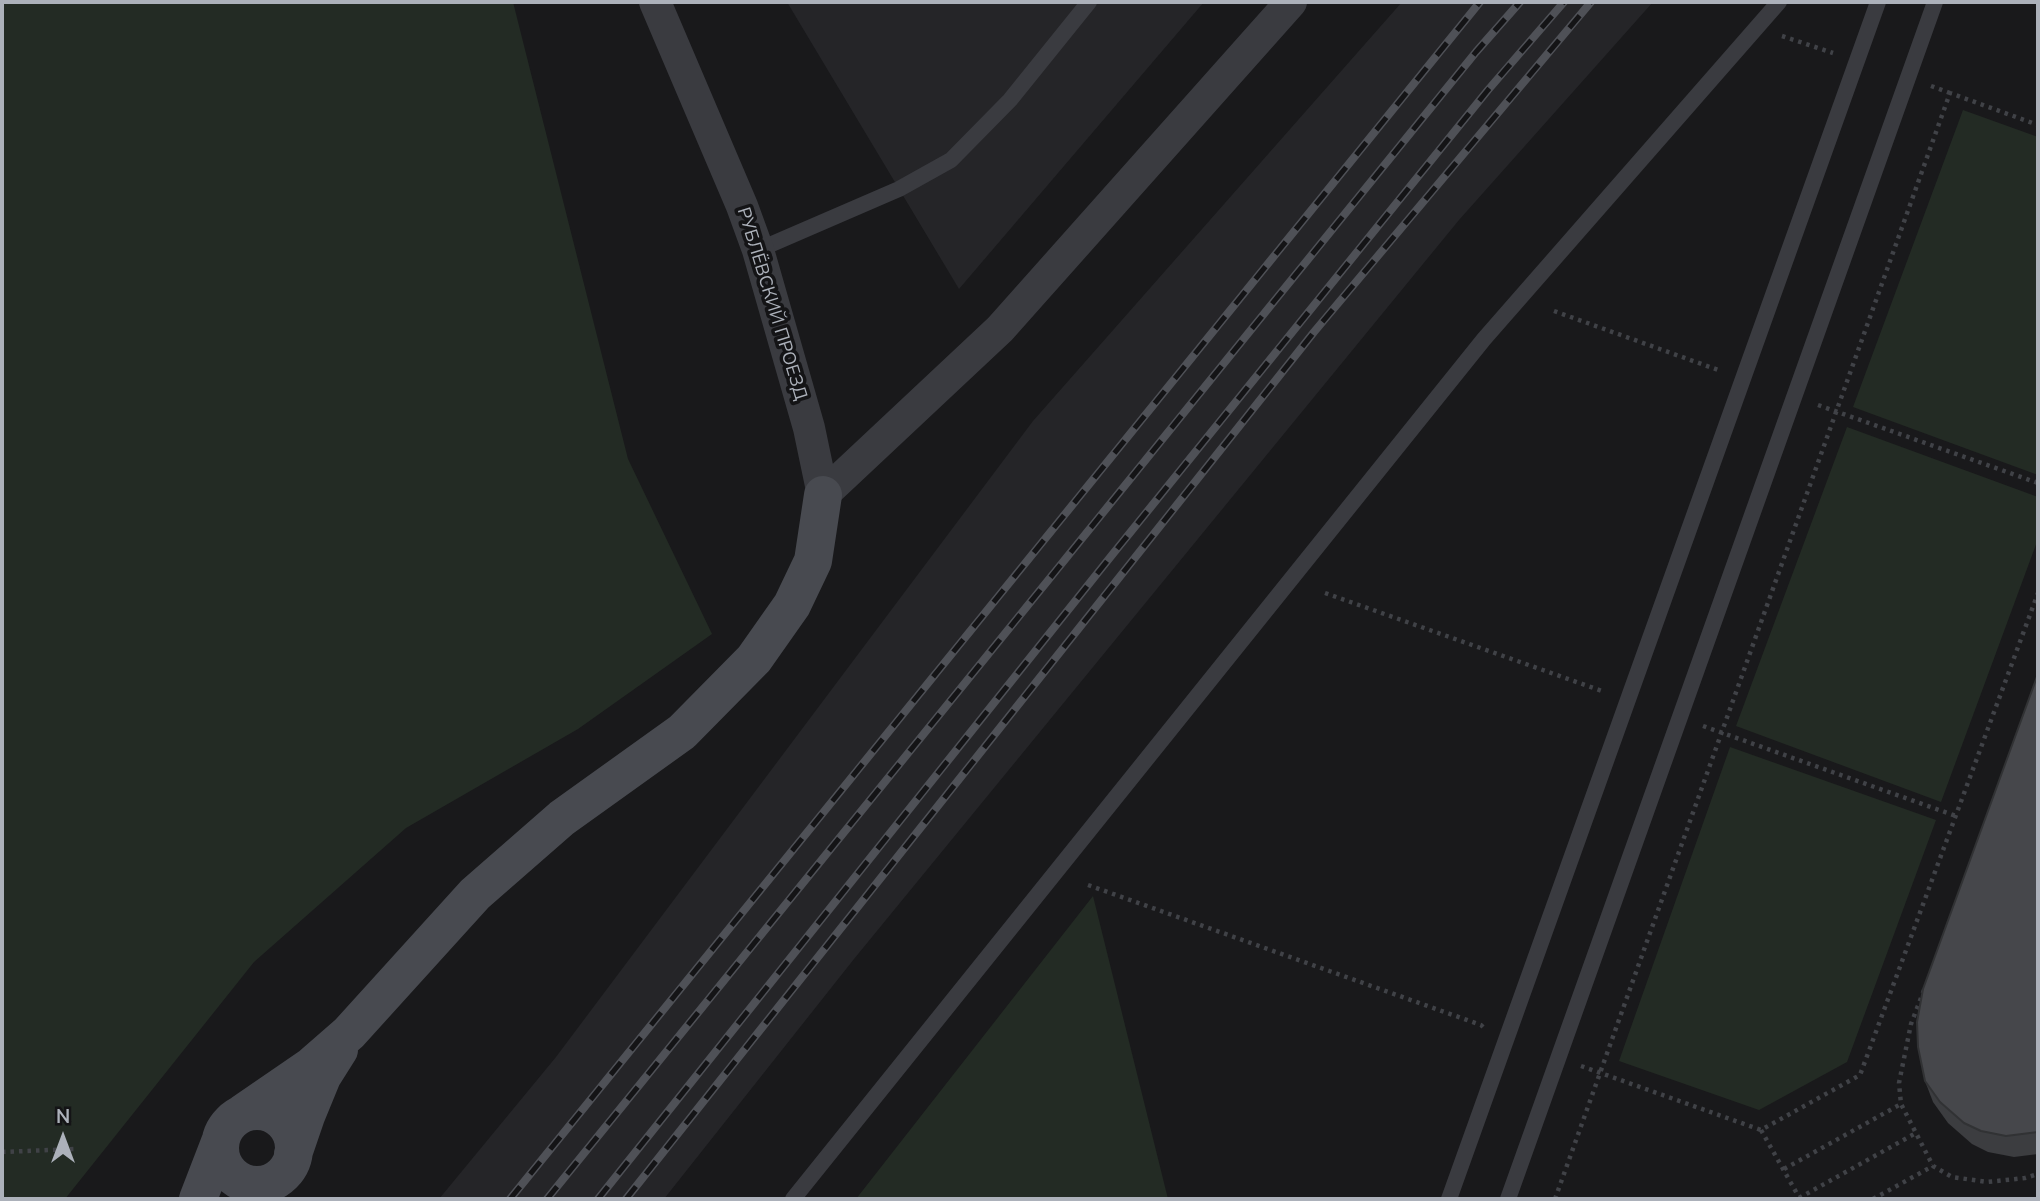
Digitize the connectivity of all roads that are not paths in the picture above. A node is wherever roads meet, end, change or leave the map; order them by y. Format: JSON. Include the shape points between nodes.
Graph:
{"nodes":[{"id":1,"x":655,"y":2,"type":"edge"},
{"id":2,"x":1089,"y":2,"type":"edge"},
{"id":3,"x":1291,"y":2,"type":"edge"},
{"id":4,"x":1779,"y":2,"type":"edge"},
{"id":5,"x":1878,"y":2,"type":"edge"},
{"id":6,"x":1935,"y":2,"type":"edge"},
{"id":7,"x":758,"y":250,"type":"junction"},
{"id":8,"x":823,"y":495,"type":"junction"},
{"id":9,"x":349,"y":1033,"type":"junction"},
{"id":10,"x":232,"y":1128,"type":"junction"},
{"id":11,"x":293,"y":1154,"type":"junction"},
{"id":12,"x":258,"y":1191,"type":"edge"},
{"id":13,"x":198,"y":1199,"type":"edge"},
{"id":14,"x":793,"y":1199,"type":"edge"},
{"id":15,"x":1449,"y":1199,"type":"edge"},
{"id":16,"x":1508,"y":1199,"type":"edge"}],
"edges":[{"from":1,"to":7,"type":"street","name":"РУБЛЁВСКИЙ ПРОЕЗД"},
{"from":2,"to":7,"type":"lane","via":[[1010,100],[951,160],[899,189]]},
{"from":3,"to":8,"type":"street","via":[[1000,329]]},
{"from":4,"to":14,"type":"lane","via":[[1483,339]]},
{"from":5,"to":15,"type":"lane"},
{"from":6,"to":16,"type":"lane"},
{"from":7,"to":8,"type":"street","name":"РУБЛЁВСКИЙ ПРОЕЗД","via":[[809,428]]},
{"from":8,"to":9,"type":"street","via":[[813,561],[792,605],[754,659],[682,732],[562,818],[475,894]]},
{"from":9,"to":10,"type":"street"},
{"from":9,"to":11,"type":"street","via":[[322,1077]]},
{"from":10,"to":11,"type":"street","via":[[256,1111],[269,1113],[289,1129]]},
{"from":10,"to":12,"type":"street","via":[[220,1155],[233,1177],[257,1185]]},
{"from":10,"to":13,"type":"street"},
{"from":11,"to":12,"type":"street","via":[[281,1176]]}]}
